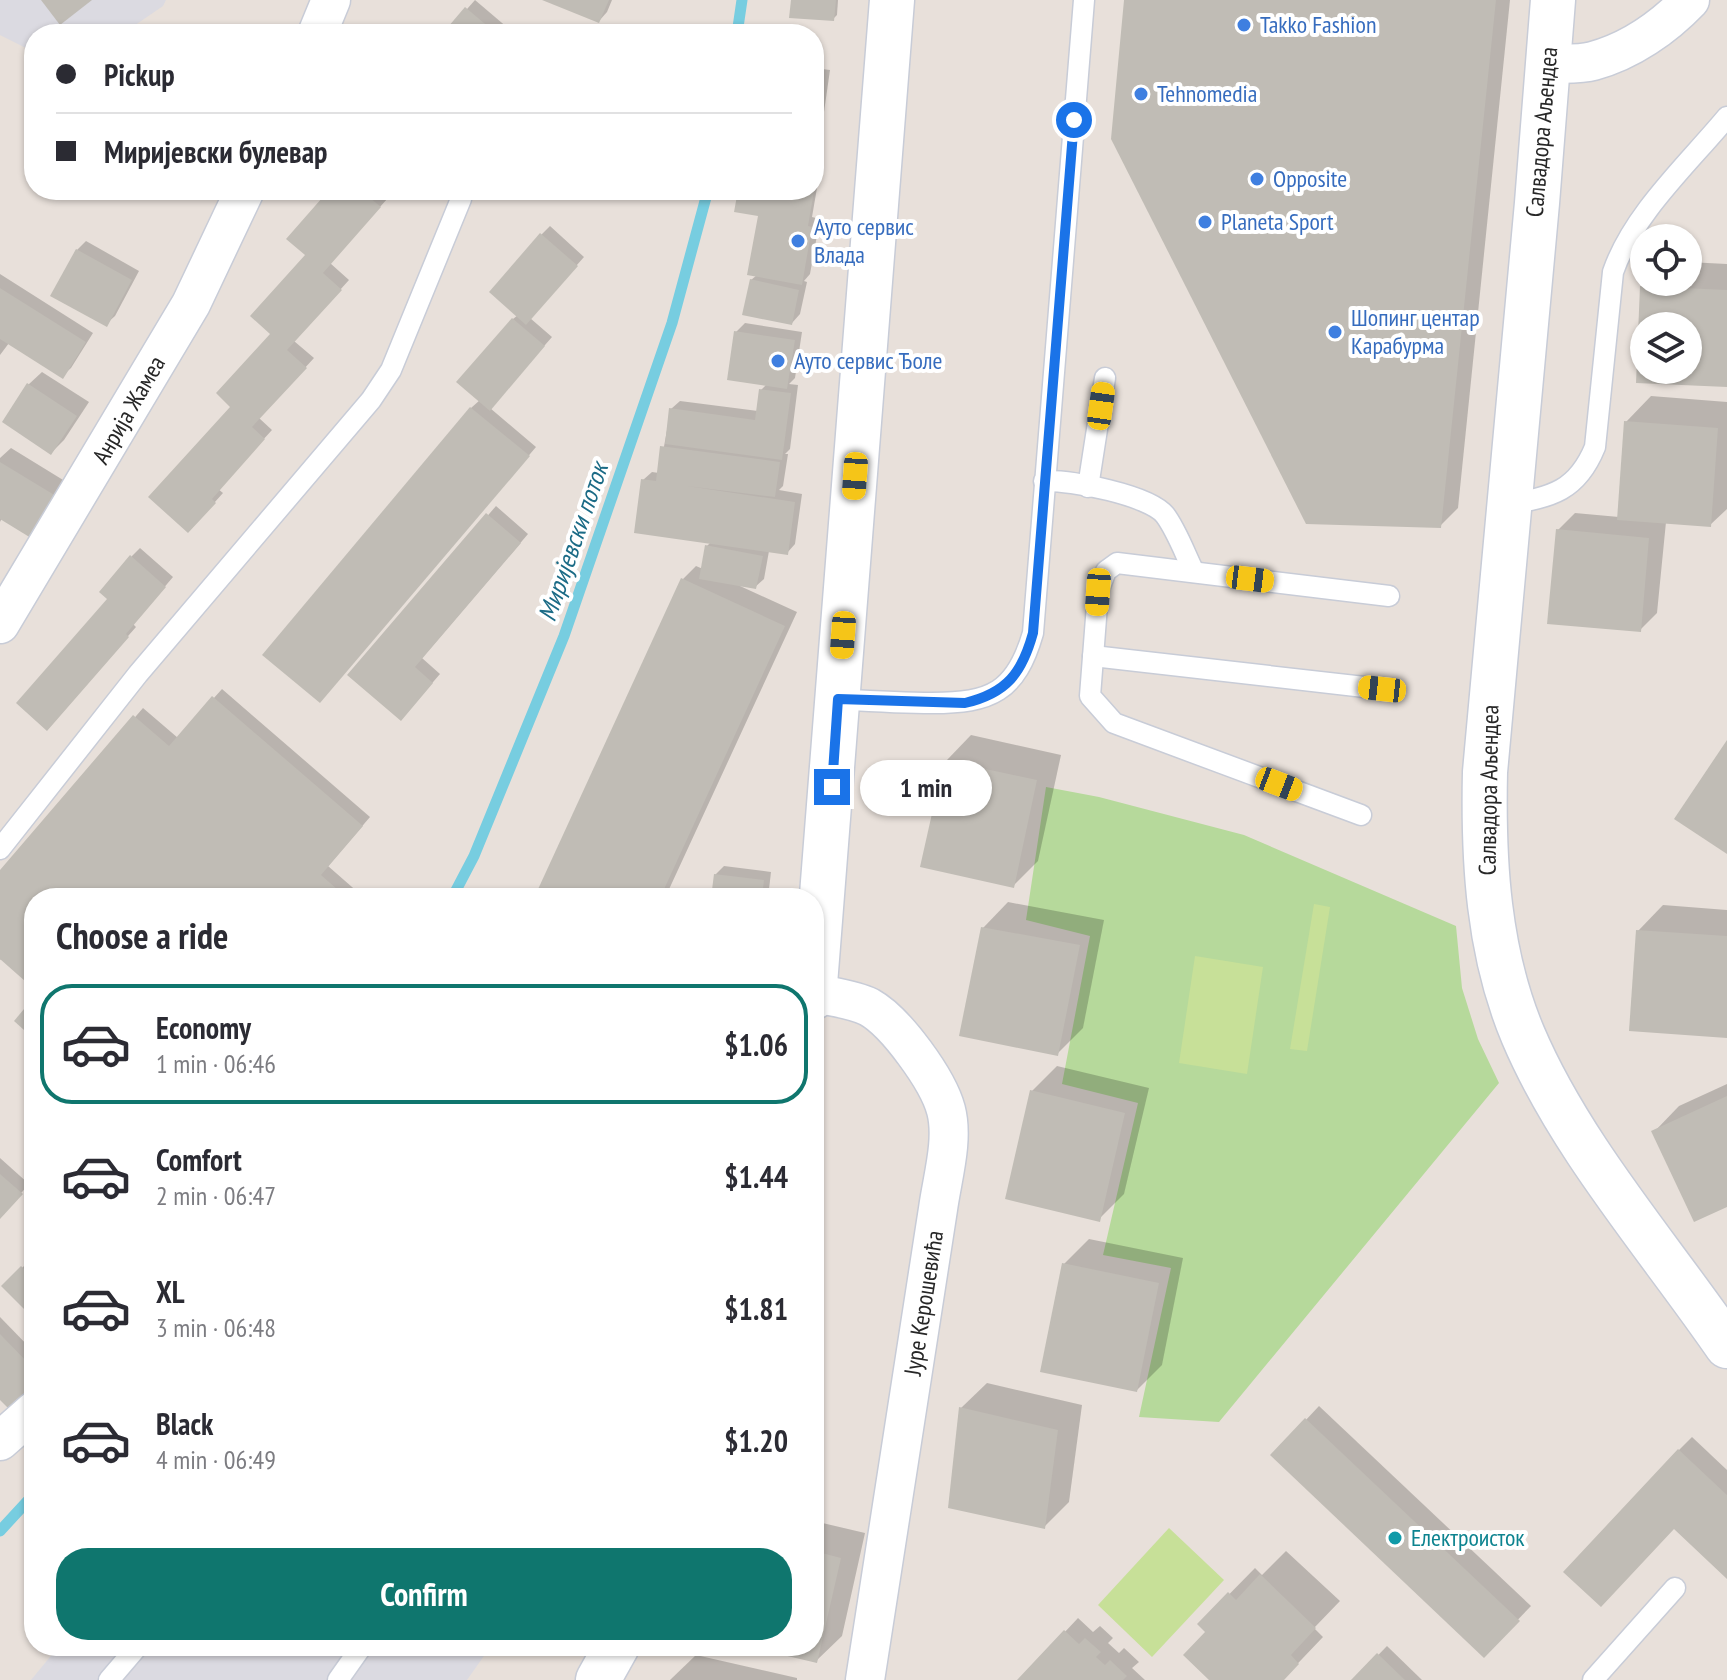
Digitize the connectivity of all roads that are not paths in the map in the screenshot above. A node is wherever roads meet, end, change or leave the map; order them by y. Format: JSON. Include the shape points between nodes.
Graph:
{"nodes":[{"id":1,"x":892,"y":0,"type":"edge"},
{"id":2,"x":1084,"y":0,"type":"edge"},
{"id":3,"x":1553,"y":0,"type":"edge"},
{"id":4,"x":1690,"y":0,"type":"edge"},
{"id":5,"x":1548,"y":64,"type":"junction"},
{"id":6,"x":1727,"y":117,"type":"edge"},
{"id":7,"x":240,"y":200,"type":"edge"},
{"id":8,"x":461,"y":200,"type":"edge"},
{"id":9,"x":1105,"y":378,"type":"dead end"},
{"id":10,"x":1044,"y":481,"type":"junction"},
{"id":11,"x":1088,"y":487,"type":"junction"},
{"id":12,"x":1508,"y":504,"type":"junction"},
{"id":13,"x":1194,"y":572,"type":"junction"},
{"id":14,"x":1389,"y":596,"type":"dead end"},
{"id":15,"x":0,"y":624,"type":"edge"},
{"id":16,"x":1093,"y":656,"type":"junction"},
{"id":17,"x":1382,"y":689,"type":"dead end"},
{"id":18,"x":838,"y":699,"type":"junction"},
{"id":19,"x":1361,"y":815,"type":"dead end"},
{"id":20,"x":0,"y":849,"type":"edge"},
{"id":21,"x":823,"y":888,"type":"edge"},
{"id":22,"x":824,"y":997,"type":"edge"},
{"id":23,"x":1727,"y":1346,"type":"edge"},
{"id":24,"x":24,"y":1420,"type":"edge"},
{"id":25,"x":0,"y":1441,"type":"edge"},
{"id":26,"x":1675,"y":1588,"type":"dead end"},
{"id":27,"x":129,"y":1656,"type":"edge"},
{"id":28,"x":355,"y":1656,"type":"edge"},
{"id":29,"x":611,"y":1656,"type":"edge"},
{"id":30,"x":1599,"y":1678,"type":"edge"},
{"id":31,"x":109,"y":1680,"type":"edge"},
{"id":32,"x":338,"y":1680,"type":"edge"},
{"id":33,"x":598,"y":1680,"type":"edge"},
{"id":34,"x":865,"y":1680,"type":"edge"}],
"edges":[{"from":1,"to":18,"type":"street"},
{"from":2,"to":10,"type":"lane"},
{"from":3,"to":5,"type":"street","name":"Салвадора Аљендеа"},
{"from":4,"to":5,"type":"street","via":[[1666,24],[1622,50],[1591,62]]},
{"from":5,"to":12,"type":"street","name":"Салвадора Аљендеа"},
{"from":6,"to":12,"type":"lane","via":[[1622,248],[1613,272],[1595,447],[1588,466],[1551,496]]},
{"from":7,"to":15,"type":"street","name":"Анрија Жамеа","via":[[191,304]]},
{"from":8,"to":20,"type":"lane","via":[[391,370],[371,400],[138,674]]},
{"from":9,"to":11,"type":"lane"},
{"from":10,"to":11,"type":"lane"},
{"from":10,"to":18,"type":"lane","via":[[1033,633],[1013,677],[984,699],[965,703]]},
{"from":11,"to":13,"type":"lane","via":[[1151,503],[1165,515]]},
{"from":12,"to":23,"type":"street","name":"Салвадора Аљендеа","via":[[1484,816],[1486,881],[1500,964],[1535,1062],[1602,1171]]},
{"from":13,"to":14,"type":"lane"},
{"from":13,"to":16,"type":"lane","via":[[1117,563],[1106,571],[1098,592]]},
{"from":16,"to":17,"type":"lane"},
{"from":16,"to":19,"type":"lane","via":[[1090,696],[1114,723]]},
{"from":18,"to":21,"type":"street"},
{"from":22,"to":34,"type":"street","name":"Јуре Керошевића","via":[[868,1006],[884,1018],[933,1082],[946,1111],[938,1209]]},
{"from":24,"to":25,"type":"street"},
{"from":26,"to":30,"type":"lane"},
{"from":27,"to":31,"type":"lane"},
{"from":28,"to":32,"type":"lane"},
{"from":29,"to":33,"type":"street"}]}
